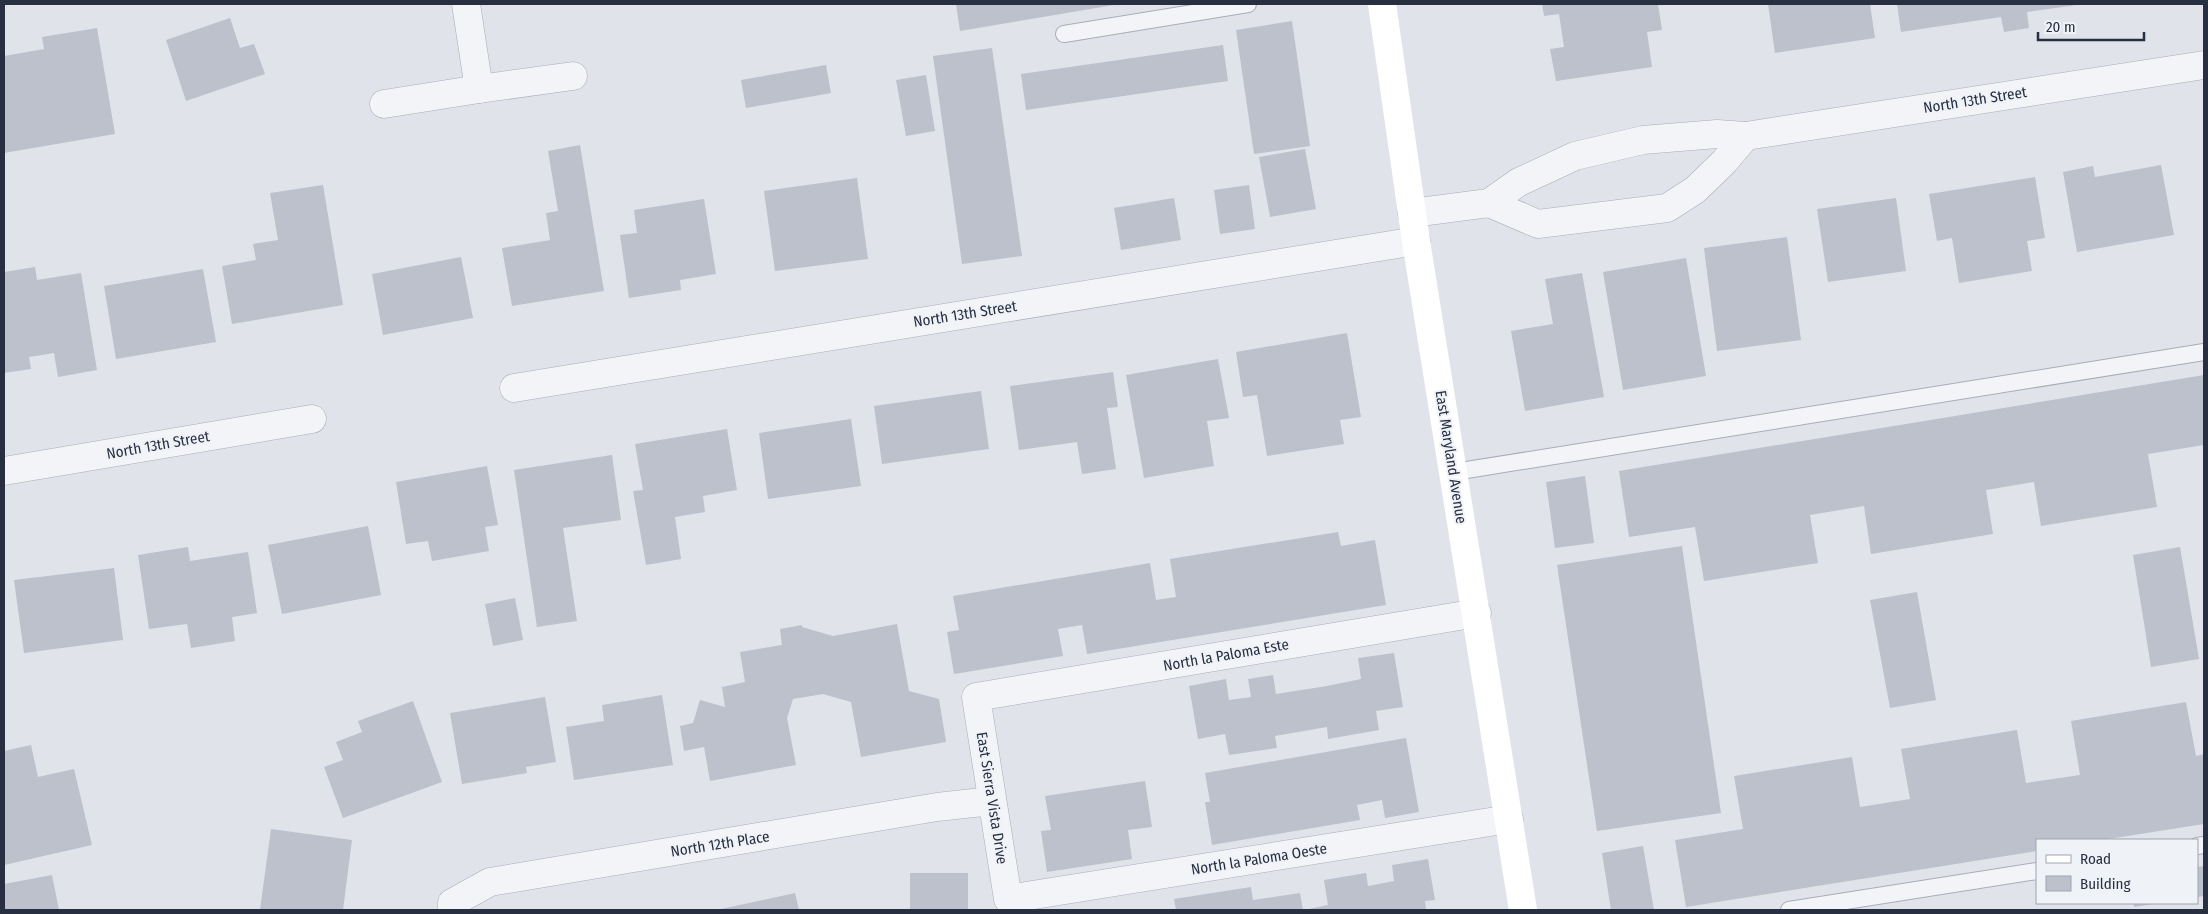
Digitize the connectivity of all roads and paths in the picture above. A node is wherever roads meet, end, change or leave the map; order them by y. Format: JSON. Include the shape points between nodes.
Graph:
{"nodes":[{"id":1,"x":466,"y":4,"type":"edge"},
{"id":2,"x":1248,"y":4,"type":"edge"},
{"id":3,"x":1382,"y":4,"type":"edge"},
{"id":4,"x":1064,"y":34,"type":"dead end"},
{"id":5,"x":2204,"y":64,"type":"edge"},
{"id":6,"x":573,"y":76,"type":"dead end"},
{"id":7,"x":480,"y":89,"type":"junction"},
{"id":8,"x":384,"y":104,"type":"dead end"},
{"id":9,"x":1746,"y":136,"type":"junction"},
{"id":10,"x":1489,"y":203,"type":"junction"},
{"id":11,"x":1412,"y":213,"type":"junction"},
{"id":12,"x":1416,"y":241,"type":"junction"},
{"id":13,"x":2204,"y":352,"type":"edge"},
{"id":14,"x":514,"y":388,"type":"dead end"},
{"id":15,"x":312,"y":419,"type":"dead end"},
{"id":16,"x":4,"y":471,"type":"edge"},
{"id":17,"x":1454,"y":472,"type":"junction"},
{"id":18,"x":1477,"y":613,"type":"junction"},
{"id":19,"x":976,"y":697,"type":"joint"},
{"id":20,"x":992,"y":801,"type":"junction"},
{"id":21,"x":1509,"y":819,"type":"junction"},
{"id":22,"x":2036,"y":871,"type":"edge"},
{"id":23,"x":1008,"y":899,"type":"joint"},
{"id":24,"x":452,"y":907,"type":"edge"},
{"id":25,"x":1523,"y":910,"type":"edge"},
{"id":26,"x":1789,"y":910,"type":"edge"}],
"edges":[{"from":1,"to":7,"type":"street"},
{"from":2,"to":4,"type":"lane"},
{"from":3,"to":11,"type":"street","name":"East Maryland Avenue"},
{"from":5,"to":9,"type":"street","name":"North 13th Street"},
{"from":6,"to":7,"type":"street"},
{"from":7,"to":8,"type":"street"},
{"from":9,"to":10,"type":"street","name":"North 13th Street","via":[[1717,134],[1644,140],[1575,156],[1519,182]]},
{"from":9,"to":10,"type":"street","via":[[1695,190],[1667,208],[1538,224]]},
{"from":10,"to":11,"type":"street","name":"North 13th Street"},
{"from":11,"to":12,"type":"street","name":"East Maryland Avenue"},
{"from":12,"to":14,"type":"street","name":"North 13th Street"},
{"from":12,"to":17,"type":"street","name":"East Maryland Avenue"},
{"from":13,"to":17,"type":"lane"},
{"from":15,"to":16,"type":"street","name":"North 13th Street"},
{"from":17,"to":18,"type":"street","name":"East Maryland Avenue"},
{"from":18,"to":19,"type":"street","name":"North la Paloma Este"},
{"from":18,"to":21,"type":"street","name":"East Maryland Avenue"},
{"from":19,"to":20,"type":"street","name":"East Sierra Vista Drive"},
{"from":20,"to":23,"type":"street","name":"East Sierra Vista Drive"},
{"from":20,"to":24,"type":"street","name":"North 12th Place","via":[[937,807],[490,882]]},
{"from":21,"to":23,"type":"street","name":"North la Paloma Oeste"},
{"from":21,"to":25,"type":"street","name":"East Maryland Avenue"},
{"from":22,"to":26,"type":"lane"}]}
